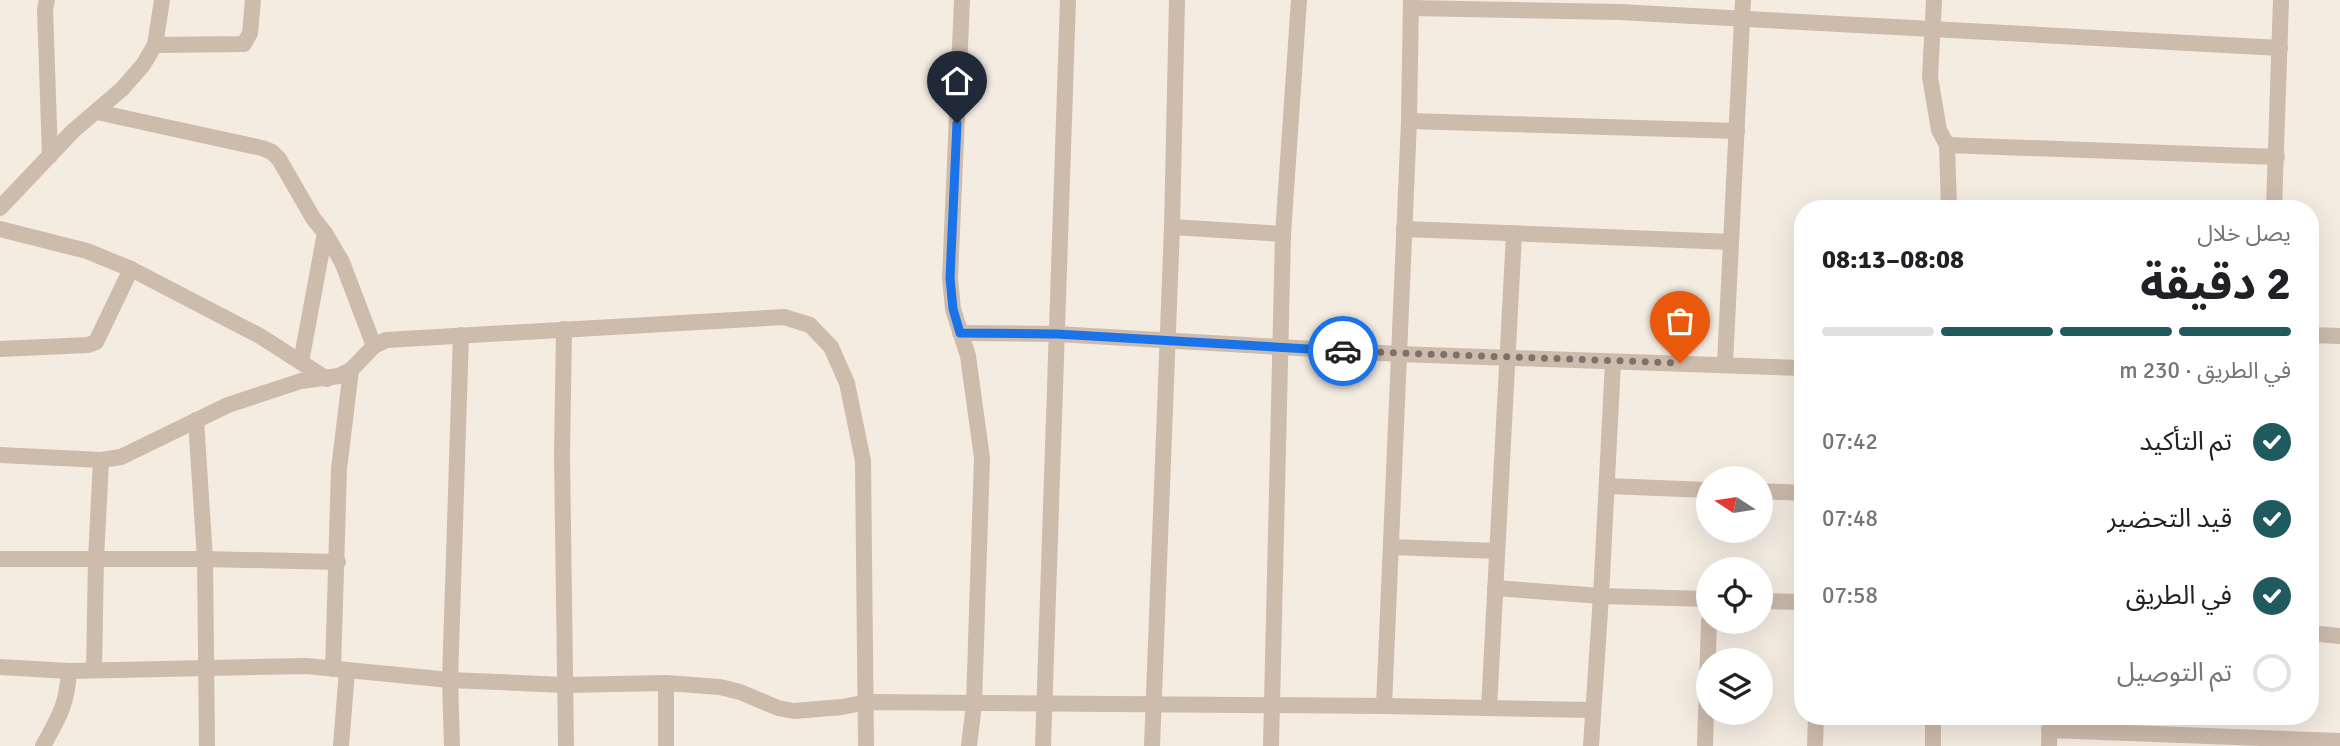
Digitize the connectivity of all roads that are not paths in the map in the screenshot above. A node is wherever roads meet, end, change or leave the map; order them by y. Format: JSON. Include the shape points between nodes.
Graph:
{"nodes":[{"id":1,"x":47,"y":0,"type":"edge"},
{"id":2,"x":162,"y":0,"type":"edge"},
{"id":3,"x":253,"y":0,"type":"edge"},
{"id":4,"x":962,"y":0,"type":"edge"},
{"id":5,"x":1068,"y":0,"type":"edge"},
{"id":6,"x":1177,"y":0,"type":"edge"},
{"id":7,"x":1299,"y":0,"type":"edge"},
{"id":8,"x":1743,"y":0,"type":"edge"},
{"id":9,"x":1934,"y":0,"type":"edge"},
{"id":10,"x":2281,"y":0,"type":"edge"},
{"id":11,"x":1411,"y":4,"type":"edge"},
{"id":12,"x":1620,"y":6,"type":"edge"},
{"id":13,"x":1742,"y":19,"type":"junction"},
{"id":14,"x":1932,"y":29,"type":"junction"},
{"id":15,"x":155,"y":45,"type":"junction"},
{"id":16,"x":2280,"y":48,"type":"junction"},
{"id":17,"x":97,"y":112,"type":"junction"},
{"id":18,"x":1409,"y":121,"type":"junction"},
{"id":19,"x":1737,"y":131,"type":"junction"},
{"id":20,"x":1947,"y":145,"type":"junction"},
{"id":21,"x":50,"y":156,"type":"junction"},
{"id":22,"x":2277,"y":157,"type":"junction"},
{"id":23,"x":1949,"y":200,"type":"edge"},
{"id":24,"x":2274,"y":200,"type":"edge"},
{"id":25,"x":0,"y":208,"type":"edge"},
{"id":26,"x":1172,"y":227,"type":"junction"},
{"id":27,"x":0,"y":229,"type":"edge"},
{"id":28,"x":1405,"y":229,"type":"junction"},
{"id":29,"x":326,"y":233,"type":"junction"},
{"id":30,"x":1283,"y":234,"type":"junction"},
{"id":31,"x":1514,"y":234,"type":"junction"},
{"id":32,"x":1731,"y":242,"type":"junction"},
{"id":33,"x":131,"y":269,"type":"junction"},
{"id":34,"x":564,"y":329,"type":"junction"},
{"id":35,"x":960,"y":333,"type":"junction"},
{"id":36,"x":1057,"y":334,"type":"junction"},
{"id":37,"x":461,"y":335,"type":"junction"},
{"id":38,"x":2319,"y":335,"type":"edge"},
{"id":39,"x":2340,"y":335,"type":"edge"},
{"id":40,"x":1168,"y":340,"type":"junction"},
{"id":41,"x":374,"y":346,"type":"junction"},
{"id":42,"x":1281,"y":347,"type":"junction"},
{"id":43,"x":0,"y":349,"type":"edge"},
{"id":44,"x":1399,"y":354,"type":"junction"},
{"id":45,"x":1506,"y":358,"type":"junction"},
{"id":46,"x":300,"y":362,"type":"junction"},
{"id":47,"x":1613,"y":362,"type":"junction"},
{"id":48,"x":1725,"y":364,"type":"junction"},
{"id":49,"x":1794,"y":368,"type":"edge"},
{"id":50,"x":351,"y":370,"type":"junction"},
{"id":51,"x":327,"y":379,"type":"junction"},
{"id":52,"x":196,"y":420,"type":"junction"},
{"id":53,"x":0,"y":454,"type":"edge"},
{"id":54,"x":101,"y":460,"type":"junction"},
{"id":55,"x":1606,"y":486,"type":"junction"},
{"id":56,"x":1696,"y":489,"type":"edge"},
{"id":57,"x":1773,"y":492,"type":"edge"},
{"id":58,"x":1794,"y":493,"type":"edge"},
{"id":59,"x":1391,"y":547,"type":"junction"},
{"id":60,"x":1497,"y":551,"type":"junction"},
{"id":61,"x":0,"y":559,"type":"edge"},
{"id":62,"x":96,"y":559,"type":"junction"},
{"id":63,"x":205,"y":559,"type":"junction"},
{"id":64,"x":338,"y":562,"type":"junction"},
{"id":65,"x":1496,"y":588,"type":"junction"},
{"id":66,"x":1601,"y":596,"type":"junction"},
{"id":67,"x":1696,"y":600,"type":"edge"},
{"id":68,"x":1773,"y":601,"type":"edge"},
{"id":69,"x":1794,"y":602,"type":"edge"},
{"id":70,"x":1709,"y":634,"type":"edge"},
{"id":71,"x":2319,"y":634,"type":"edge"},
{"id":72,"x":2340,"y":636,"type":"edge"},
{"id":73,"x":0,"y":667,"type":"edge"},
{"id":74,"x":206,"y":667,"type":"junction"},
{"id":75,"x":94,"y":670,"type":"junction"},
{"id":76,"x":340,"y":670,"type":"junction"},
{"id":77,"x":69,"y":671,"type":"junction"},
{"id":78,"x":450,"y":680,"type":"junction"},
{"id":79,"x":666,"y":683,"type":"junction"},
{"id":80,"x":565,"y":685,"type":"junction"},
{"id":81,"x":867,"y":702,"type":"junction"},
{"id":82,"x":974,"y":704,"type":"junction"},
{"id":83,"x":1044,"y":704,"type":"junction"},
{"id":84,"x":1154,"y":704,"type":"junction"},
{"id":85,"x":1273,"y":706,"type":"junction"},
{"id":86,"x":1384,"y":706,"type":"junction"},
{"id":87,"x":1489,"y":708,"type":"junction"},
{"id":88,"x":1592,"y":710,"type":"junction"},
{"id":89,"x":1815,"y":725,"type":"edge"},
{"id":90,"x":1933,"y":725,"type":"edge"},
{"id":91,"x":2049,"y":731,"type":"edge"},
{"id":92,"x":2340,"y":741,"type":"edge"},
{"id":93,"x":43,"y":746,"type":"edge"},
{"id":94,"x":207,"y":746,"type":"edge"},
{"id":95,"x":341,"y":746,"type":"edge"},
{"id":96,"x":452,"y":746,"type":"edge"},
{"id":97,"x":566,"y":746,"type":"edge"},
{"id":98,"x":666,"y":746,"type":"edge"},
{"id":99,"x":866,"y":746,"type":"edge"},
{"id":100,"x":970,"y":746,"type":"edge"},
{"id":101,"x":1043,"y":746,"type":"edge"},
{"id":102,"x":1152,"y":746,"type":"edge"},
{"id":103,"x":1271,"y":746,"type":"edge"},
{"id":104,"x":1591,"y":746,"type":"edge"},
{"id":105,"x":1705,"y":746,"type":"edge"},
{"id":106,"x":1815,"y":746,"type":"edge"},
{"id":107,"x":1933,"y":746,"type":"edge"}],
"edges":[{"from":1,"to":21,"type":"street"},
{"from":2,"to":15,"type":"street"},
{"from":3,"to":15,"type":"street","via":[[250,33],[244,44]]},
{"from":4,"to":35,"type":"street","via":[[950,278]]},
{"from":5,"to":36,"type":"street"},
{"from":6,"to":26,"type":"street"},
{"from":7,"to":30,"type":"street"},
{"from":8,"to":13,"type":"street"},
{"from":9,"to":14,"type":"street"},
{"from":10,"to":16,"type":"street"},
{"from":11,"to":12,"type":"street"},
{"from":11,"to":18,"type":"street"},
{"from":12,"to":13,"type":"street"},
{"from":13,"to":14,"type":"street"},
{"from":13,"to":19,"type":"street"},
{"from":14,"to":16,"type":"street"},
{"from":14,"to":20,"type":"street","via":[[1930,77],[1939,130]]},
{"from":15,"to":17,"type":"street","via":[[144,65]]},
{"from":16,"to":22,"type":"street"},
{"from":17,"to":21,"type":"street"},
{"from":17,"to":29,"type":"street","via":[[272,152]]},
{"from":18,"to":19,"type":"street"},
{"from":18,"to":28,"type":"street"},
{"from":19,"to":32,"type":"street"},
{"from":20,"to":22,"type":"street"},
{"from":20,"to":23,"type":"street"},
{"from":21,"to":25,"type":"street"},
{"from":22,"to":24,"type":"street"},
{"from":26,"to":30,"type":"street"},
{"from":26,"to":40,"type":"street"},
{"from":27,"to":33,"type":"street","via":[[87,251]]},
{"from":28,"to":31,"type":"street"},
{"from":28,"to":44,"type":"street"},
{"from":29,"to":41,"type":"street"},
{"from":29,"to":46,"type":"street"},
{"from":30,"to":42,"type":"street"},
{"from":31,"to":32,"type":"street"},
{"from":31,"to":45,"type":"street"},
{"from":32,"to":48,"type":"street"},
{"from":33,"to":43,"type":"street","via":[[96,342]]},
{"from":33,"to":46,"type":"street","via":[[226,316]]},
{"from":34,"to":37,"type":"street"},
{"from":34,"to":80,"type":"street"},
{"from":34,"to":81,"type":"street","via":[[784,317],[810,325],[831,347],[847,383],[863,461]]},
{"from":35,"to":36,"type":"street"},
{"from":35,"to":82,"type":"street","via":[[968,356],[982,458]]},
{"from":36,"to":40,"type":"street"},
{"from":36,"to":83,"type":"street"},
{"from":37,"to":41,"type":"street","via":[[386,340]]},
{"from":37,"to":78,"type":"street"},
{"from":38,"to":39,"type":"street"},
{"from":40,"to":42,"type":"street"},
{"from":40,"to":84,"type":"street"},
{"from":41,"to":50,"type":"street"},
{"from":42,"to":44,"type":"street"},
{"from":42,"to":85,"type":"street"},
{"from":44,"to":45,"type":"street"},
{"from":44,"to":59,"type":"street"},
{"from":45,"to":47,"type":"street"},
{"from":45,"to":60,"type":"street"},
{"from":46,"to":51,"type":"street"},
{"from":47,"to":48,"type":"street"},
{"from":47,"to":55,"type":"street"},
{"from":48,"to":49,"type":"street"},
{"from":50,"to":51,"type":"street"},
{"from":50,"to":64,"type":"street","via":[[340,469]]},
{"from":51,"to":52,"type":"street","via":[[302,381]]},
{"from":52,"to":54,"type":"street","via":[[121,457]]},
{"from":52,"to":63,"type":"street"},
{"from":53,"to":54,"type":"street"},
{"from":54,"to":62,"type":"street"},
{"from":55,"to":56,"type":"street"},
{"from":55,"to":66,"type":"street"},
{"from":57,"to":58,"type":"street"},
{"from":59,"to":60,"type":"street"},
{"from":59,"to":86,"type":"street"},
{"from":60,"to":65,"type":"street"},
{"from":61,"to":62,"type":"street"},
{"from":62,"to":63,"type":"street"},
{"from":62,"to":75,"type":"street"},
{"from":63,"to":64,"type":"street"},
{"from":63,"to":74,"type":"street"},
{"from":64,"to":76,"type":"street","via":[[333,634]]},
{"from":65,"to":66,"type":"street"},
{"from":65,"to":87,"type":"street"},
{"from":66,"to":67,"type":"street"},
{"from":66,"to":88,"type":"street"},
{"from":68,"to":69,"type":"street"},
{"from":70,"to":105,"type":"street"},
{"from":71,"to":72,"type":"street"},
{"from":73,"to":77,"type":"street"},
{"from":74,"to":75,"type":"street"},
{"from":74,"to":76,"type":"street"},
{"from":74,"to":94,"type":"street"},
{"from":75,"to":77,"type":"street"},
{"from":76,"to":78,"type":"street"},
{"from":76,"to":95,"type":"street"},
{"from":77,"to":93,"type":"street","via":[[67,697]]},
{"from":78,"to":80,"type":"street"},
{"from":78,"to":96,"type":"street"},
{"from":79,"to":80,"type":"street"},
{"from":79,"to":81,"type":"street","via":[[720,687],[794,711]]},
{"from":79,"to":98,"type":"street"},
{"from":80,"to":97,"type":"street"},
{"from":81,"to":82,"type":"street"},
{"from":81,"to":99,"type":"street"},
{"from":82,"to":83,"type":"street"},
{"from":82,"to":100,"type":"street"},
{"from":83,"to":84,"type":"street"},
{"from":83,"to":101,"type":"street"},
{"from":84,"to":85,"type":"street"},
{"from":84,"to":102,"type":"street"},
{"from":85,"to":86,"type":"street"},
{"from":85,"to":103,"type":"street"},
{"from":86,"to":87,"type":"street"},
{"from":87,"to":88,"type":"street"},
{"from":88,"to":104,"type":"street"},
{"from":89,"to":106,"type":"street"},
{"from":90,"to":107,"type":"street"},
{"from":91,"to":92,"type":"street"}]}
